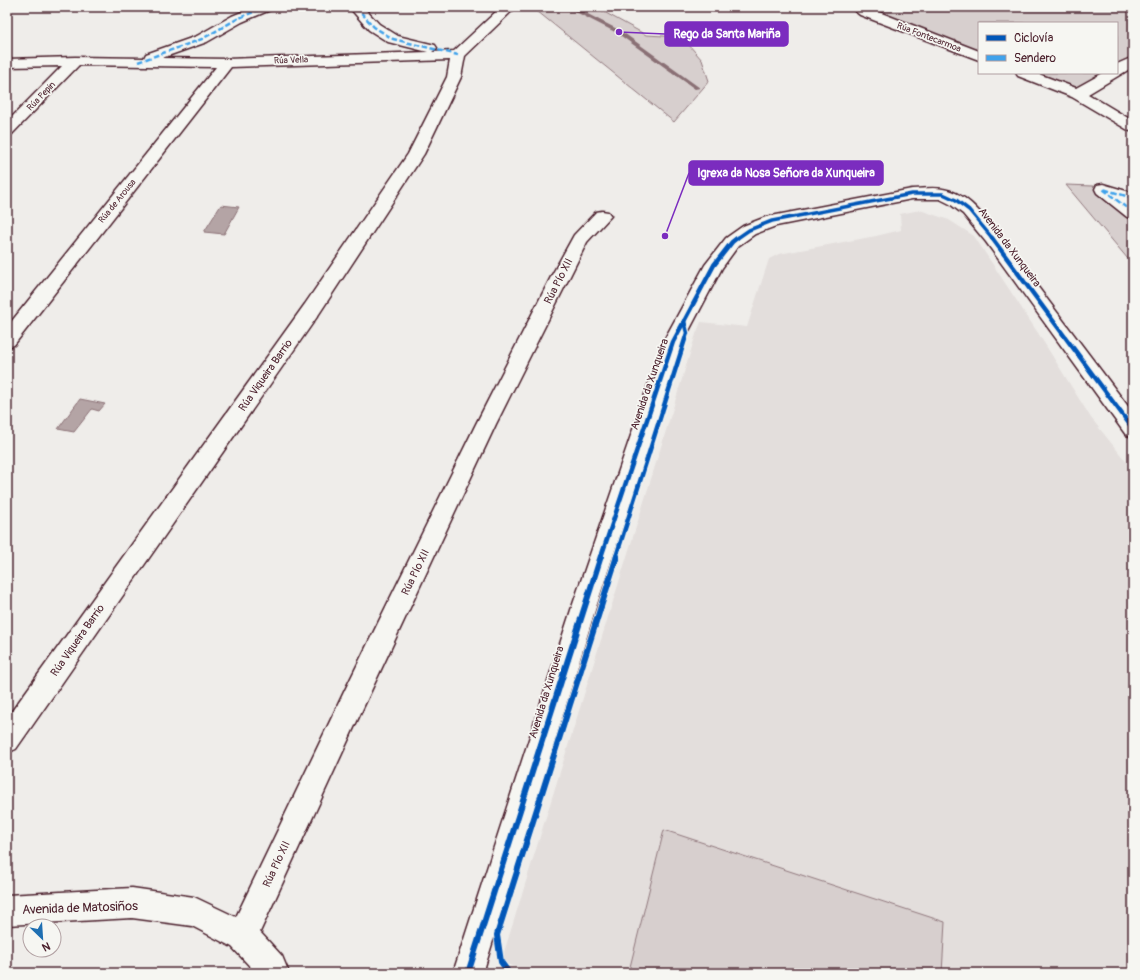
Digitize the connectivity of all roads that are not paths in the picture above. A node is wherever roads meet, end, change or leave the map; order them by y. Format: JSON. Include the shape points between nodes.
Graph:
{"nodes":[{"id":1,"x":265,"y":7,"type":"edge"},
{"id":2,"x":356,"y":7,"type":"edge"},
{"id":3,"x":509,"y":7,"type":"edge"},
{"id":4,"x":857,"y":7,"type":"edge"},
{"id":5,"x":458,"y":55,"type":"junction"},
{"id":6,"x":978,"y":56,"type":"edge"},
{"id":7,"x":75,"y":61,"type":"junction"},
{"id":8,"x":1133,"y":61,"type":"edge"},
{"id":9,"x":138,"y":62,"type":"junction"},
{"id":10,"x":7,"y":63,"type":"edge"},
{"id":11,"x":227,"y":63,"type":"junction"},
{"id":12,"x":1118,"y":69,"type":"edge"},
{"id":13,"x":1026,"y":74,"type":"edge"},
{"id":14,"x":1111,"y":74,"type":"edge"},
{"id":15,"x":1077,"y":94,"type":"junction"},
{"id":16,"x":1133,"y":127,"type":"edge"},
{"id":17,"x":7,"y":130,"type":"edge"},
{"id":18,"x":1133,"y":198,"type":"edge"},
{"id":19,"x":1133,"y":213,"type":"edge"},
{"id":20,"x":602,"y":216,"type":"dead end"},
{"id":21,"x":7,"y":340,"type":"edge"},
{"id":22,"x":1133,"y":429,"type":"edge"},
{"id":23,"x":7,"y":740,"type":"edge"},
{"id":24,"x":7,"y":910,"type":"edge"},
{"id":25,"x":243,"y":936,"type":"junction"},
{"id":26,"x":271,"y":971,"type":"edge"},
{"id":27,"x":468,"y":973,"type":"edge"}],
"edges":[{"from":1,"to":9,"type":"street","via":[[236,19],[202,38]]},
{"from":2,"to":5,"type":"street","via":[[374,27],[393,39]]},
{"from":3,"to":5,"type":"street"},
{"from":4,"to":6,"type":"street","name":"Rúa Fontecarmoa"},
{"from":5,"to":11,"type":"street","name":"Rúa Vella"},
{"from":5,"to":23,"type":"street","name":"Rúa Viqueira Barrio","via":[[454,77],[416,154],[312,309]]},
{"from":7,"to":9,"type":"street","name":"Rúa Vella"},
{"from":7,"to":10,"type":"street","name":"Rúa Vella"},
{"from":7,"to":17,"type":"street","name":"Rúa Pepin"},
{"from":8,"to":12,"type":"street"},
{"from":9,"to":11,"type":"street","name":"Rúa Vella"},
{"from":11,"to":21,"type":"street","name":"Rúa de Arousa"},
{"from":13,"to":15,"type":"street"},
{"from":14,"to":15,"type":"street"},
{"from":15,"to":16,"type":"street"},
{"from":18,"to":19,"type":"street","via":[[1103,189]]},
{"from":20,"to":25,"type":"street","name":"Rúa Pío XII","via":[[580,239],[486,424]]},
{"from":22,"to":27,"type":"street","name":"Avenida da Xunqueira","via":[[992,238],[969,210],[956,200],[943,194],[904,196],[772,222],[749,230],[732,242],[714,265],[673,342],[583,610]]},
{"from":24,"to":25,"type":"street","name":"Avenida de Matosiños","via":[[132,903],[194,912]]},
{"from":25,"to":26,"type":"street","name":"Avenida de Matosiños"}]}
